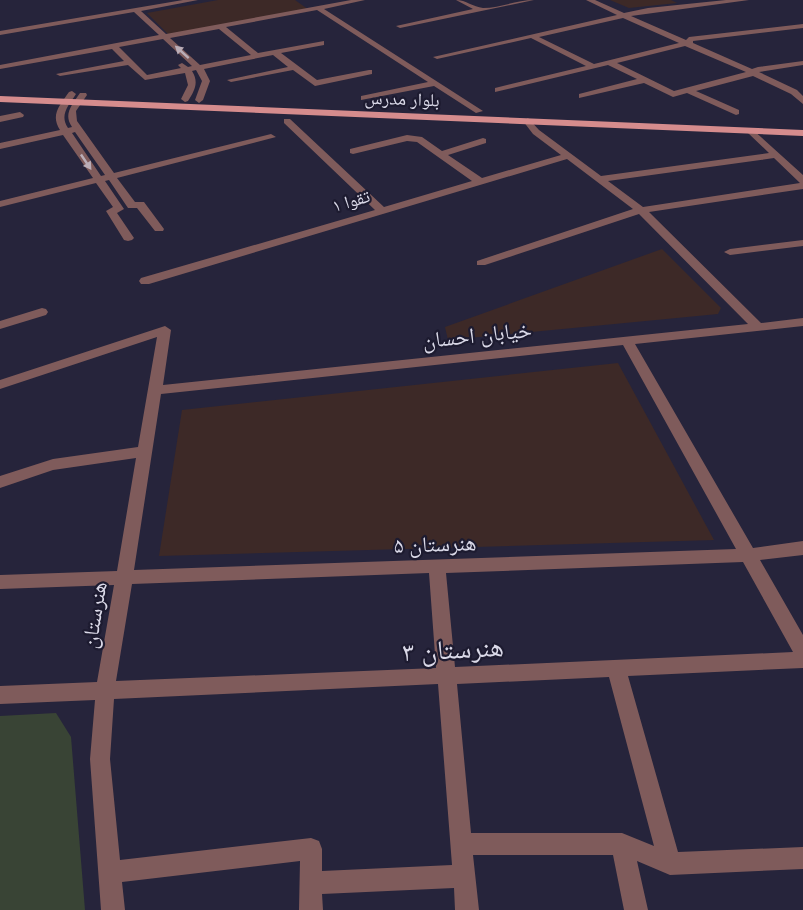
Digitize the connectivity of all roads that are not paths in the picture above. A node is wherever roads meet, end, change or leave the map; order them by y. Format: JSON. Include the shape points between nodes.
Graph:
{"nodes":[{"id":1,"x":195,"y":0,"type":"edge"},
{"id":2,"x":362,"y":0,"type":"edge"},
{"id":3,"x":459,"y":0,"type":"edge"},
{"id":4,"x":531,"y":0,"type":"edge"},
{"id":5,"x":589,"y":0,"type":"edge"},
{"id":6,"x":599,"y":0,"type":"edge"},
{"id":7,"x":746,"y":0,"type":"edge"},
{"id":8,"x":318,"y":8,"type":"junction"},
{"id":9,"x":136,"y":10,"type":"junction"},
{"id":10,"x":480,"y":10,"type":"junction"},
{"id":11,"x":125,"y":12,"type":"junction"},
{"id":12,"x":628,"y":15,"type":"junction"},
{"id":13,"x":220,"y":26,"type":"junction"},
{"id":14,"x":803,"y":26,"type":"edge"},
{"id":15,"x":400,"y":27,"type":"dead end"},
{"id":16,"x":0,"y":33,"type":"edge"},
{"id":17,"x":532,"y":36,"type":"junction"},
{"id":18,"x":165,"y":37,"type":"junction"},
{"id":19,"x":154,"y":39,"type":"junction"},
{"id":20,"x":690,"y":41,"type":"junction"},
{"id":21,"x":321,"y":43,"type":"dead end"},
{"id":22,"x":114,"y":46,"type":"junction"},
{"id":23,"x":274,"y":52,"type":"junction"},
{"id":24,"x":257,"y":56,"type":"junction"},
{"id":25,"x":437,"y":57,"type":"dead end"},
{"id":26,"x":129,"y":62,"type":"junction"},
{"id":27,"x":609,"y":62,"type":"junction"},
{"id":28,"x":803,"y":63,"type":"edge"},
{"id":29,"x":593,"y":66,"type":"junction"},
{"id":30,"x":0,"y":67,"type":"edge"},
{"id":31,"x":198,"y":67,"type":"junction"},
{"id":32,"x":293,"y":68,"type":"junction"},
{"id":33,"x":187,"y":70,"type":"junction"},
{"id":34,"x":755,"y":71,"type":"junction"},
{"id":35,"x":369,"y":72,"type":"dead end"},
{"id":36,"x":60,"y":74,"type":"dead end"},
{"id":37,"x":231,"y":80,"type":"dead end"},
{"id":38,"x":644,"y":80,"type":"junction"},
{"id":39,"x":434,"y":82,"type":"junction"},
{"id":40,"x":498,"y":90,"type":"dead end"},
{"id":41,"x":0,"y":91,"type":"edge"},
{"id":42,"x":690,"y":91,"type":"junction"},
{"id":43,"x":803,"y":91,"type":"edge"},
{"id":44,"x":582,"y":96,"type":"dead end"},
{"id":45,"x":75,"y":98,"type":"junction"},
{"id":46,"x":364,"y":98,"type":"dead end"},
{"id":47,"x":0,"y":99,"type":"edge"},
{"id":48,"x":185,"y":99,"type":"junction"},
{"id":49,"x":199,"y":100,"type":"junction"},
{"id":50,"x":803,"y":101,"type":"edge"},
{"id":51,"x":479,"y":111,"type":"junction"},
{"id":52,"x":736,"y":112,"type":"dead end"},
{"id":53,"x":20,"y":115,"type":"dead end"},
{"id":54,"x":0,"y":119,"type":"edge"},
{"id":55,"x":287,"y":121,"type":"dead end"},
{"id":56,"x":528,"y":121,"type":"junction"},
{"id":57,"x":803,"y":125,"type":"edge"},
{"id":58,"x":78,"y":129,"type":"junction"},
{"id":59,"x":751,"y":131,"type":"junction"},
{"id":60,"x":66,"y":132,"type":"junction"},
{"id":61,"x":803,"y":133,"type":"edge"},
{"id":62,"x":271,"y":137,"type":"dead end"},
{"id":63,"x":483,"y":141,"type":"dead end"},
{"id":64,"x":0,"y":146,"type":"edge"},
{"id":65,"x":353,"y":151,"type":"dead end"},
{"id":66,"x":441,"y":154,"type":"junction"},
{"id":67,"x":776,"y":155,"type":"junction"},
{"id":68,"x":568,"y":156,"type":"junction"},
{"id":69,"x":111,"y":176,"type":"junction"},
{"id":70,"x":599,"y":178,"type":"junction"},
{"id":71,"x":98,"y":179,"type":"junction"},
{"id":72,"x":479,"y":181,"type":"junction"},
{"id":73,"x":803,"y":181,"type":"edge"},
{"id":74,"x":803,"y":186,"type":"edge"},
{"id":75,"x":0,"y":204,"type":"edge"},
{"id":76,"x":380,"y":209,"type":"junction"},
{"id":77,"x":641,"y":210,"type":"junction"},
{"id":78,"x":159,"y":229,"type":"dead end"},
{"id":79,"x":128,"y":238,"type":"dead end"},
{"id":80,"x":803,"y":243,"type":"edge"},
{"id":81,"x":730,"y":252,"type":"dead end"},
{"id":82,"x":481,"y":262,"type":"dead end"},
{"id":83,"x":145,"y":281,"type":"dead end"},
{"id":84,"x":42,"y":312,"type":"dead end"},
{"id":85,"x":803,"y":322,"type":"edge"},
{"id":86,"x":0,"y":325,"type":"edge"},
{"id":87,"x":758,"y":327,"type":"junction"},
{"id":88,"x":627,"y":341,"type":"junction"},
{"id":89,"x":0,"y":385,"type":"edge"},
{"id":90,"x":155,"y":390,"type":"junction"},
{"id":91,"x":145,"y":452,"type":"junction"},
{"id":92,"x":0,"y":482,"type":"edge"},
{"id":93,"x":803,"y":548,"type":"edge"},
{"id":94,"x":748,"y":555,"type":"junction"},
{"id":95,"x":437,"y":567,"type":"junction"},
{"id":96,"x":124,"y":579,"type":"junction"},
{"id":97,"x":0,"y":582,"type":"edge"},
{"id":98,"x":803,"y":652,"type":"edge"},
{"id":99,"x":803,"y":660,"type":"edge"},
{"id":100,"x":616,"y":668,"type":"junction"},
{"id":101,"x":447,"y":676,"type":"junction"},
{"id":102,"x":105,"y":692,"type":"junction"},
{"id":103,"x":0,"y":695,"type":"edge"},
{"id":104,"x":461,"y":844,"type":"junction"},
{"id":105,"x":622,"y":844,"type":"junction"},
{"id":106,"x":803,"y":858,"type":"edge"},
{"id":107,"x":670,"y":864,"type":"junction"},
{"id":108,"x":110,"y":872,"type":"junction"},
{"id":109,"x":464,"y":876,"type":"junction"},
{"id":110,"x":311,"y":883,"type":"junction"},
{"id":111,"x":113,"y":910,"type":"edge"},
{"id":112,"x":311,"y":910,"type":"edge"},
{"id":113,"x":467,"y":910,"type":"edge"},
{"id":114,"x":636,"y":910,"type":"edge"}],
"edges":[{"from":1,"to":9,"type":"street"},
{"from":2,"to":8,"type":"street"},
{"from":3,"to":10,"type":"street"},
{"from":4,"to":10,"type":"street"},
{"from":5,"to":12,"type":"street"},
{"from":6,"to":12,"type":"street"},
{"from":7,"to":12,"type":"street"},
{"from":8,"to":13,"type":"street"},
{"from":8,"to":39,"type":"street"},
{"from":9,"to":11,"type":"street"},
{"from":9,"to":18,"type":"street"},
{"from":10,"to":15,"type":"street"},
{"from":11,"to":16,"type":"street"},
{"from":11,"to":19,"type":"street"},
{"from":12,"to":17,"type":"street"},
{"from":12,"to":20,"type":"street"},
{"from":13,"to":18,"type":"street"},
{"from":13,"to":24,"type":"street"},
{"from":14,"to":20,"type":"street"},
{"from":17,"to":25,"type":"street"},
{"from":17,"to":29,"type":"street"},
{"from":18,"to":19,"type":"street"},
{"from":31,"to":18,"type":"street","one_way":true},
{"from":19,"to":22,"type":"street"},
{"from":19,"to":33,"type":"street"},
{"from":20,"to":27,"type":"street"},
{"from":20,"to":34,"type":"street"},
{"from":21,"to":23,"type":"street"},
{"from":22,"to":26,"type":"street"},
{"from":22,"to":30,"type":"street"},
{"from":23,"to":24,"type":"street"},
{"from":23,"to":32,"type":"street"},
{"from":24,"to":31,"type":"street"},
{"from":26,"to":33,"type":"street","via":[[145,78]]},
{"from":26,"to":36,"type":"street"},
{"from":27,"to":29,"type":"street"},
{"from":27,"to":38,"type":"street"},
{"from":28,"to":34,"type":"street"},
{"from":29,"to":40,"type":"street"},
{"from":31,"to":33,"type":"street"},
{"from":31,"to":49,"type":"street","via":[[206,81]]},
{"from":32,"to":35,"type":"street","via":[[315,83]]},
{"from":32,"to":37,"type":"street"},
{"from":33,"to":48,"type":"street","via":[[193,75],[193,83]]},
{"from":34,"to":42,"type":"street"},
{"from":34,"to":43,"type":"street"},
{"from":34,"to":50,"type":"street"},
{"from":38,"to":42,"type":"street","via":[[673,94]]},
{"from":38,"to":44,"type":"street"},
{"from":39,"to":46,"type":"street"},
{"from":39,"to":51,"type":"street"},
{"from":41,"to":45,"type":"main road","name":"بلوار مدرس"},
{"from":42,"to":52,"type":"street"},
{"from":45,"to":47,"type":"main road","name":"بلوار مدرس"},
{"from":45,"to":48,"type":"main road","name":"بلوار مدرس"},
{"from":45,"to":56,"type":"main road","name":"بلوار مدرس"},
{"from":45,"to":58,"type":"street","via":[[71,116]]},
{"from":45,"to":60,"type":"street","via":[[58,118]]},
{"from":48,"to":49,"type":"main road","name":"بلوار مدرس"},
{"from":49,"to":51,"type":"main road","name":"بلوار مدرس"},
{"from":51,"to":57,"type":"main road","name":"بلوار مدرس"},
{"from":53,"to":54,"type":"street"},
{"from":55,"to":76,"type":"street"},
{"from":56,"to":59,"type":"main road","name":"بلوار مدرس"},
{"from":56,"to":68,"type":"street","via":[[536,132]]},
{"from":58,"to":60,"type":"street"},
{"from":58,"to":69,"type":"street"},
{"from":59,"to":61,"type":"main road","name":"بلوار مدرس"},
{"from":59,"to":67,"type":"street"},
{"from":60,"to":64,"type":"street"},
{"from":60,"to":71,"type":"street","one_way":true},
{"from":62,"to":69,"type":"street"},
{"from":63,"to":66,"type":"street"},
{"from":65,"to":66,"type":"street","via":[[413,137]]},
{"from":66,"to":72,"type":"street"},
{"from":67,"to":70,"type":"street"},
{"from":67,"to":73,"type":"street"},
{"from":68,"to":70,"type":"street"},
{"from":68,"to":72,"type":"street","name":"تقوا ۱"},
{"from":69,"to":71,"type":"street"},
{"from":69,"to":78,"type":"street","via":[[132,206],[140,204]]},
{"from":70,"to":77,"type":"street"},
{"from":71,"to":75,"type":"street"},
{"from":71,"to":79,"type":"street","via":[[118,209],[111,211]]},
{"from":72,"to":76,"type":"street","name":"تقوا ۱"},
{"from":74,"to":77,"type":"street"},
{"from":76,"to":83,"type":"street","name":"تقوا ۱"},
{"from":77,"to":82,"type":"street"},
{"from":77,"to":87,"type":"street"},
{"from":80,"to":81,"type":"street"},
{"from":84,"to":86,"type":"street"},
{"from":85,"to":87,"type":"street","name":"خیابان احسان"},
{"from":87,"to":88,"type":"street","name":"خیابان احسان"},
{"from":88,"to":90,"type":"street","name":"خیابان احسان"},
{"from":88,"to":94,"type":"street"},
{"from":89,"to":90,"type":"street","name":"هنرستان","via":[[165,330]]},
{"from":90,"to":91,"type":"street","name":"هنرستان"},
{"from":91,"to":92,"type":"street","via":[[63,461]]},
{"from":91,"to":96,"type":"street","name":"هنرستان"},
{"from":93,"to":94,"type":"street","name":"هنرستان ۵"},
{"from":94,"to":95,"type":"street","name":"هنرستان ۵"},
{"from":94,"to":98,"type":"street"},
{"from":95,"to":96,"type":"street","name":"هنرستان ۵"},
{"from":95,"to":101,"type":"street"},
{"from":96,"to":97,"type":"street","name":"هنرستان ۵"},
{"from":96,"to":102,"type":"street","name":"هنرستان"},
{"from":99,"to":100,"type":"street","name":"هنرستان ۳"},
{"from":100,"to":101,"type":"street","name":"هنرستان ۳"},
{"from":100,"to":107,"type":"street"},
{"from":101,"to":102,"type":"street","name":"هنرستان ۳"},
{"from":101,"to":104,"type":"street"},
{"from":102,"to":103,"type":"street","name":"هنرستان ۳"},
{"from":102,"to":108,"type":"street","name":"هنرستان","via":[[100,759]]},
{"from":104,"to":105,"type":"street"},
{"from":104,"to":109,"type":"street"},
{"from":105,"to":107,"type":"street"},
{"from":105,"to":114,"type":"street"},
{"from":106,"to":107,"type":"street"},
{"from":108,"to":110,"type":"street","via":[[311,849]]},
{"from":108,"to":111,"type":"street","name":"هنرستان"},
{"from":109,"to":110,"type":"street"},
{"from":109,"to":113,"type":"street"},
{"from":110,"to":112,"type":"street"}]}
